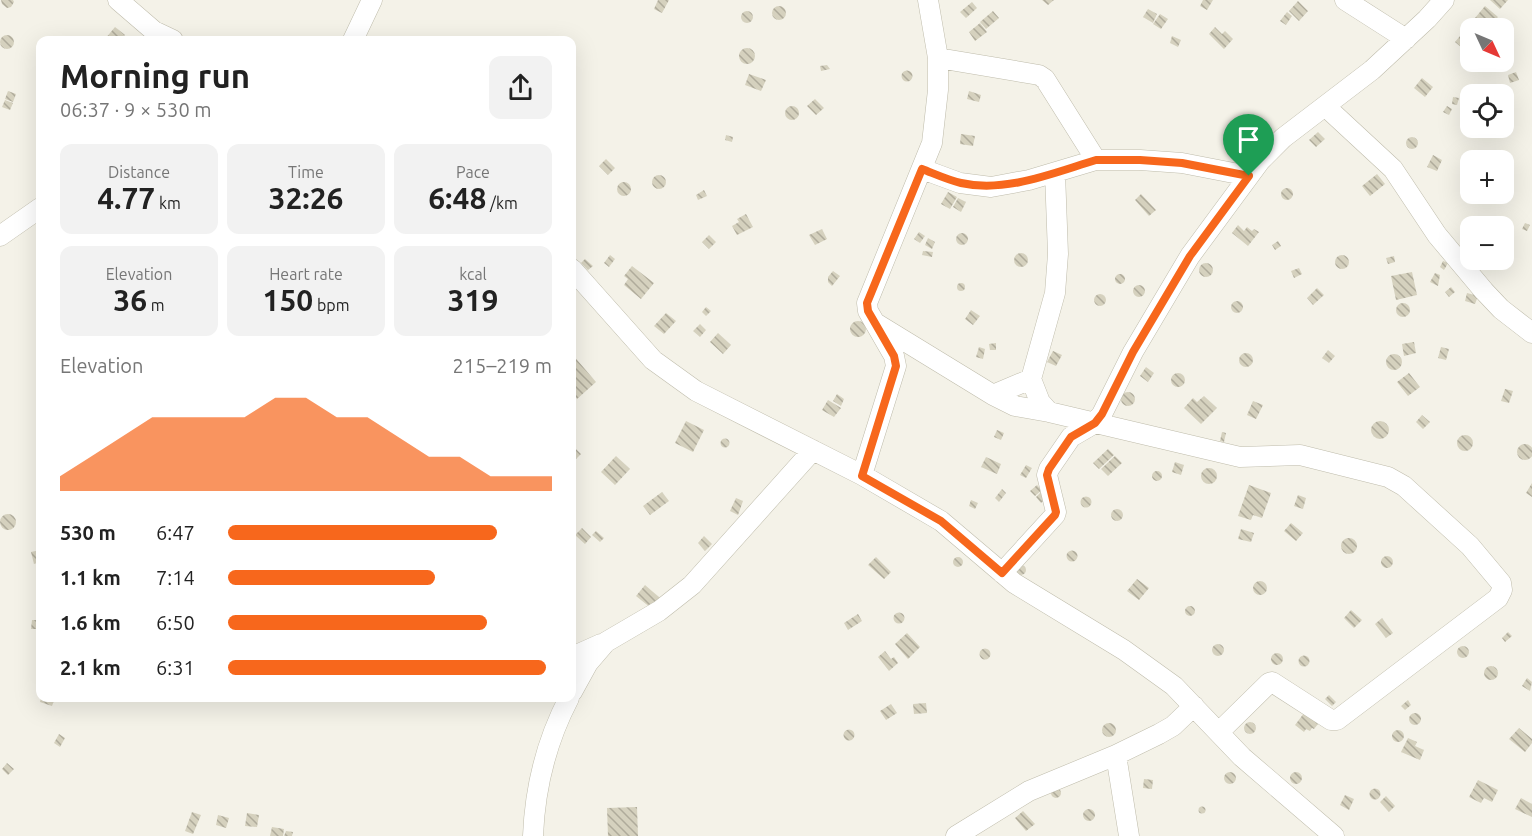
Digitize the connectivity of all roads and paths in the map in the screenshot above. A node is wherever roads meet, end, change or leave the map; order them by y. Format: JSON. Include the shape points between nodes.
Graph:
{"nodes":[{"id":1,"x":118,"y":0,"type":"edge"},
{"id":2,"x":372,"y":0,"type":"edge"},
{"id":3,"x":928,"y":0,"type":"edge"},
{"id":4,"x":1346,"y":0,"type":"edge"},
{"id":5,"x":1444,"y":0,"type":"edge"},
{"id":6,"x":164,"y":36,"type":"edge"},
{"id":7,"x":354,"y":36,"type":"edge"},
{"id":8,"x":1406,"y":39,"type":"junction"},
{"id":9,"x":938,"y":58,"type":"junction"},
{"id":10,"x":1325,"y":106,"type":"junction"},
{"id":11,"x":1096,"y":160,"type":"junction"},
{"id":12,"x":922,"y":169,"type":"junction"},
{"id":13,"x":1055,"y":173,"type":"junction"},
{"id":14,"x":1249,"y":176,"type":"junction"},
{"id":15,"x":36,"y":211,"type":"edge"},
{"id":16,"x":0,"y":237,"type":"edge"},
{"id":17,"x":576,"y":273,"type":"edge"},
{"id":18,"x":875,"y":323,"type":"junction"},
{"id":19,"x":1532,"y":333,"type":"edge"},
{"id":20,"x":1030,"y":380,"type":"junction"},
{"id":21,"x":993,"y":395,"type":"junction"},
{"id":22,"x":1049,"y":412,"type":"junction"},
{"id":23,"x":1095,"y":423,"type":"junction"},
{"id":24,"x":813,"y":450,"type":"junction"},
{"id":25,"x":862,"y":476,"type":"junction"},
{"id":26,"x":1002,"y":573,"type":"junction"},
{"id":27,"x":606,"y":642,"type":"junction"},
{"id":28,"x":576,"y":655,"type":"edge"},
{"id":29,"x":576,"y":685,"type":"edge"},
{"id":30,"x":567,"y":702,"type":"edge"},
{"id":31,"x":1194,"y":706,"type":"junction"},
{"id":32,"x":1219,"y":732,"type":"junction"},
{"id":33,"x":1116,"y":755,"type":"junction"},
{"id":34,"x":533,"y":836,"type":"edge"},
{"id":35,"x":956,"y":836,"type":"edge"},
{"id":36,"x":1128,"y":836,"type":"edge"},
{"id":37,"x":1334,"y":836,"type":"edge"}],
"edges":[{"from":1,"to":6,"type":"street"},
{"from":2,"to":7,"type":"street"},
{"from":3,"to":9,"type":"street"},
{"from":4,"to":8,"type":"street"},
{"from":5,"to":8,"type":"street"},
{"from":8,"to":10,"type":"street"},
{"from":9,"to":11,"type":"street","via":[[1039,75]]},
{"from":9,"to":12,"type":"street","via":[[932,142]]},
{"from":10,"to":14,"type":"street","via":[[1283,138]]},
{"from":10,"to":19,"type":"street","via":[[1393,169],[1437,235],[1484,291]]},
{"from":11,"to":13,"type":"street"},
{"from":11,"to":14,"type":"street","via":[[1182,163]]},
{"from":12,"to":13,"type":"street","via":[[960,183],[991,187]]},
{"from":12,"to":18,"type":"street","via":[[867,303]]},
{"from":13,"to":20,"type":"street","via":[[1055,293]]},
{"from":14,"to":23,"type":"street","via":[[1190,256]]},
{"from":15,"to":16,"type":"street"},
{"from":17,"to":24,"type":"street","via":[[653,360],[696,391]]},
{"from":18,"to":21,"type":"street"},
{"from":18,"to":25,"type":"street","via":[[896,366]]},
{"from":20,"to":21,"type":"street"},
{"from":20,"to":22,"type":"street"},
{"from":21,"to":22,"type":"street","via":[[1015,406]]},
{"from":22,"to":23,"type":"street"},
{"from":23,"to":26,"type":"street","via":[[1071,437],[1049,469],[1055,515]]},
{"from":23,"to":32,"type":"street","via":[[1240,457],[1300,455],[1388,477],[1404,486],[1470,546],[1500,583],[1498,598],[1337,720],[1331,720],[1272,682]]},
{"from":24,"to":25,"type":"street"},
{"from":24,"to":27,"type":"street","via":[[692,585],[659,611]]},
{"from":25,"to":26,"type":"street","via":[[941,521]]},
{"from":26,"to":31,"type":"street","via":[[1039,600],[1124,650],[1174,686]]},
{"from":27,"to":28,"type":"street"},
{"from":27,"to":29,"type":"street"},
{"from":30,"to":34,"type":"street","via":[[554,727],[539,781]]},
{"from":31,"to":32,"type":"street"},
{"from":31,"to":33,"type":"street","via":[[1173,726]]},
{"from":32,"to":37,"type":"street","via":[[1242,757]]},
{"from":33,"to":35,"type":"street","via":[[1029,791]]},
{"from":33,"to":36,"type":"street"}]}
